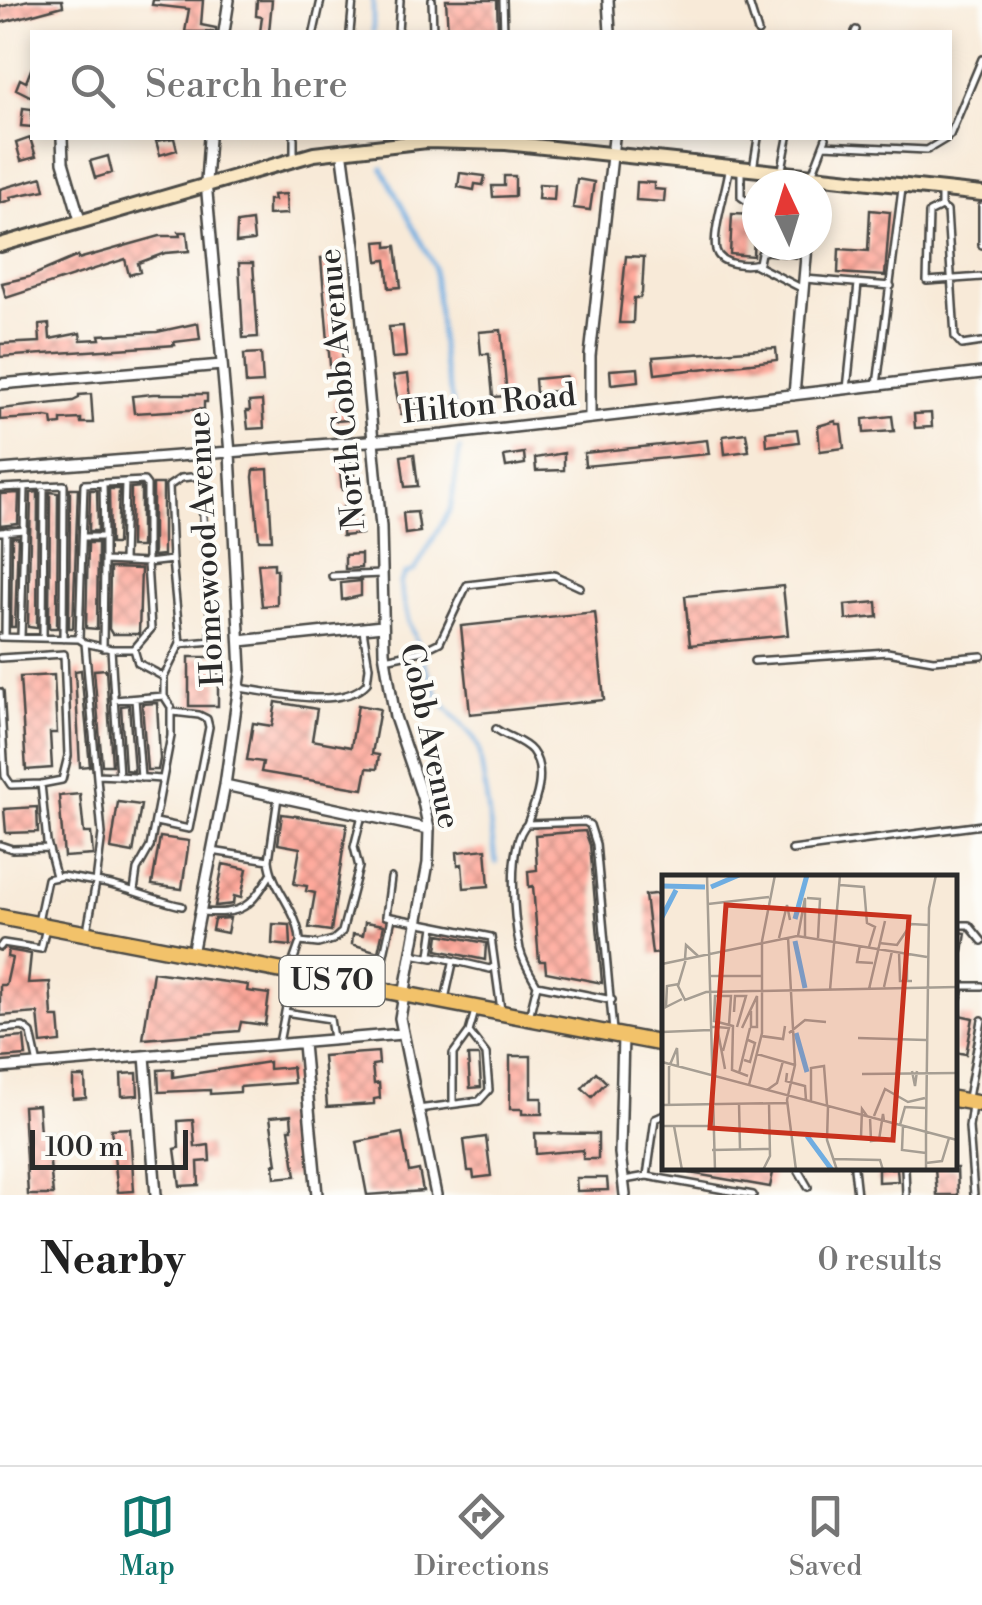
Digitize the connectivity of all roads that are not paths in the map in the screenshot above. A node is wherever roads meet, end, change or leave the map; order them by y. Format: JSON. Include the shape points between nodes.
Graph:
{"nodes":[{"id":1,"x":229,"y":0,"type":"edge"},
{"id":2,"x":321,"y":0,"type":"edge"},
{"id":3,"x":353,"y":0,"type":"edge"},
{"id":4,"x":400,"y":0,"type":"edge"},
{"id":5,"x":432,"y":0,"type":"edge"},
{"id":6,"x":503,"y":0,"type":"edge"},
{"id":7,"x":608,"y":0,"type":"edge"},
{"id":8,"x":748,"y":0,"type":"edge"},
{"id":9,"x":224,"y":30,"type":"edge"},
{"id":10,"x":314,"y":30,"type":"edge"},
{"id":11,"x":350,"y":30,"type":"edge"},
{"id":12,"x":398,"y":30,"type":"edge"},
{"id":13,"x":433,"y":30,"type":"edge"},
{"id":14,"x":504,"y":30,"type":"edge"},
{"id":15,"x":610,"y":30,"type":"edge"},
{"id":16,"x":757,"y":30,"type":"edge"},
{"id":17,"x":982,"y":59,"type":"edge"},
{"id":18,"x":952,"y":127,"type":"edge"},
{"id":19,"x":62,"y":140,"type":"edge"},
{"id":20,"x":210,"y":140,"type":"edge"},
{"id":21,"x":294,"y":140,"type":"edge"},
{"id":22,"x":400,"y":140,"type":"edge"},
{"id":23,"x":506,"y":140,"type":"edge"},
{"id":24,"x":614,"y":140,"type":"edge"},
{"id":25,"x":757,"y":140,"type":"edge"},
{"id":26,"x":788,"y":140,"type":"edge"},
{"id":27,"x":942,"y":140,"type":"edge"},
{"id":28,"x":825,"y":142,"type":"edge"},
{"id":29,"x":342,"y":148,"type":"junction"},
{"id":30,"x":614,"y":154,"type":"junction"},
{"id":31,"x":294,"y":158,"type":"junction"},
{"id":32,"x":741,"y":168,"type":"junction"},
{"id":33,"x":762,"y":170,"type":"edge"},
{"id":34,"x":782,"y":170,"type":"edge"},
{"id":35,"x":815,"y":170,"type":"edge"},
{"id":36,"x":832,"y":181,"type":"edge"},
{"id":37,"x":206,"y":182,"type":"junction"},
{"id":38,"x":903,"y":186,"type":"junction"},
{"id":39,"x":941,"y":190,"type":"junction"},
{"id":40,"x":982,"y":194,"type":"edge"},
{"id":41,"x":742,"y":197,"type":"edge"},
{"id":42,"x":982,"y":206,"type":"edge"},
{"id":43,"x":941,"y":207,"type":"junction"},
{"id":44,"x":80,"y":220,"type":"junction"},
{"id":45,"x":982,"y":245,"type":"edge"},
{"id":46,"x":0,"y":246,"type":"edge"},
{"id":47,"x":758,"y":260,"type":"edge"},
{"id":48,"x":805,"y":260,"type":"edge"},
{"id":49,"x":756,"y":265,"type":"junction"},
{"id":50,"x":982,"y":277,"type":"edge"},
{"id":51,"x":952,"y":280,"type":"junction"},
{"id":52,"x":802,"y":284,"type":"junction"},
{"id":53,"x":858,"y":284,"type":"junction"},
{"id":54,"x":892,"y":286,"type":"junction"},
{"id":55,"x":982,"y":342,"type":"edge"},
{"id":56,"x":222,"y":366,"type":"junction"},
{"id":57,"x":982,"y":373,"type":"edge"},
{"id":58,"x":0,"y":384,"type":"edge"},
{"id":59,"x":877,"y":386,"type":"junction"},
{"id":60,"x":848,"y":389,"type":"junction"},
{"id":61,"x":794,"y":395,"type":"junction"},
{"id":62,"x":590,"y":418,"type":"junction"},
{"id":63,"x":373,"y":442,"type":"junction"},
{"id":64,"x":230,"y":453,"type":"junction"},
{"id":65,"x":0,"y":470,"type":"edge"},
{"id":66,"x":124,"y":482,"type":"junction"},
{"id":67,"x":103,"y":483,"type":"junction"},
{"id":68,"x":44,"y":486,"type":"junction"},
{"id":69,"x":25,"y":487,"type":"junction"},
{"id":70,"x":0,"y":488,"type":"edge"},
{"id":71,"x":24,"y":530,"type":"junction"},
{"id":72,"x":3,"y":532,"type":"edge"},
{"id":73,"x":82,"y":537,"type":"junction"},
{"id":74,"x":104,"y":538,"type":"junction"},
{"id":75,"x":172,"y":560,"type":"junction"},
{"id":76,"x":104,"y":561,"type":"junction"},
{"id":77,"x":123,"y":562,"type":"junction"},
{"id":78,"x":147,"y":563,"type":"junction"},
{"id":79,"x":382,"y":574,"type":"junction"},
{"id":80,"x":332,"y":576,"type":"dead end"},
{"id":81,"x":580,"y":587,"type":"dead end"},
{"id":82,"x":382,"y":626,"type":"junction"},
{"id":83,"x":362,"y":627,"type":"junction"},
{"id":84,"x":2,"y":637,"type":"edge"},
{"id":85,"x":21,"y":638,"type":"junction"},
{"id":86,"x":42,"y":638,"type":"junction"},
{"id":87,"x":63,"y":639,"type":"junction"},
{"id":88,"x":82,"y":641,"type":"junction"},
{"id":89,"x":240,"y":641,"type":"junction"},
{"id":90,"x":180,"y":644,"type":"junction"},
{"id":91,"x":107,"y":648,"type":"junction"},
{"id":92,"x":134,"y":650,"type":"junction"},
{"id":93,"x":982,"y":656,"type":"edge"},
{"id":94,"x":0,"y":658,"type":"edge"},
{"id":95,"x":385,"y":659,"type":"junction"},
{"id":96,"x":754,"y":661,"type":"dead end"},
{"id":97,"x":164,"y":677,"type":"junction"},
{"id":98,"x":239,"y":688,"type":"junction"},
{"id":99,"x":0,"y":692,"type":"edge"},
{"id":100,"x":164,"y":696,"type":"junction"},
{"id":101,"x":135,"y":699,"type":"junction"},
{"id":102,"x":114,"y":700,"type":"junction"},
{"id":103,"x":172,"y":712,"type":"junction"},
{"id":104,"x":496,"y":730,"type":"dead end"},
{"id":105,"x":96,"y":775,"type":"junction"},
{"id":106,"x":119,"y":776,"type":"junction"},
{"id":107,"x":2,"y":777,"type":"edge"},
{"id":108,"x":141,"y":778,"type":"junction"},
{"id":109,"x":161,"y":779,"type":"junction"},
{"id":110,"x":41,"y":784,"type":"junction"},
{"id":111,"x":225,"y":785,"type":"junction"},
{"id":112,"x":278,"y":797,"type":"junction"},
{"id":113,"x":362,"y":815,"type":"junction"},
{"id":114,"x":156,"y":822,"type":"junction"},
{"id":115,"x":527,"y":824,"type":"junction"},
{"id":116,"x":982,"y":825,"type":"edge"},
{"id":117,"x":429,"y":829,"type":"junction"},
{"id":118,"x":0,"y":844,"type":"edge"},
{"id":119,"x":48,"y":848,"type":"junction"},
{"id":120,"x":792,"y":850,"type":"dead end"},
{"id":121,"x":212,"y":852,"type":"junction"},
{"id":122,"x":269,"y":860,"type":"junction"},
{"id":123,"x":271,"y":874,"type":"junction"},
{"id":124,"x":56,"y":876,"type":"junction"},
{"id":125,"x":392,"y":878,"type":"dead end"},
{"id":126,"x":96,"y":882,"type":"junction"},
{"id":127,"x":134,"y":890,"type":"junction"},
{"id":128,"x":182,"y":906,"type":"dead end"},
{"id":129,"x":199,"y":912,"type":"junction"},
{"id":130,"x":0,"y":917,"type":"edge"},
{"id":131,"x":392,"y":918,"type":"junction"},
{"id":132,"x":417,"y":922,"type":"junction"},
{"id":133,"x":42,"y":925,"type":"junction"},
{"id":134,"x":434,"y":925,"type":"junction"},
{"id":135,"x":957,"y":925,"type":"edge"},
{"id":136,"x":86,"y":934,"type":"junction"},
{"id":137,"x":982,"y":941,"type":"edge"},
{"id":138,"x":300,"y":942,"type":"junction"},
{"id":139,"x":0,"y":947,"type":"edge"},
{"id":140,"x":192,"y":954,"type":"junction"},
{"id":141,"x":411,"y":954,"type":"junction"},
{"id":142,"x":436,"y":958,"type":"junction"},
{"id":143,"x":454,"y":963,"type":"junction"},
{"id":144,"x":493,"y":967,"type":"junction"},
{"id":145,"x":291,"y":973,"type":"junction"},
{"id":146,"x":537,"y":985,"type":"junction"},
{"id":147,"x":982,"y":986,"type":"edge"},
{"id":148,"x":376,"y":989,"type":"junction"},
{"id":149,"x":402,"y":994,"type":"junction"},
{"id":150,"x":612,"y":1000,"type":"junction"},
{"id":151,"x":957,"y":1000,"type":"edge"},
{"id":152,"x":444,"y":1002,"type":"junction"},
{"id":153,"x":476,"y":1008,"type":"junction"},
{"id":154,"x":285,"y":1012,"type":"junction"},
{"id":155,"x":502,"y":1013,"type":"junction"},
{"id":156,"x":529,"y":1018,"type":"junction"},
{"id":157,"x":982,"y":1020,"type":"edge"},
{"id":158,"x":0,"y":1029,"type":"edge"},
{"id":159,"x":469,"y":1032,"type":"junction"},
{"id":160,"x":402,"y":1034,"type":"junction"},
{"id":161,"x":618,"y":1035,"type":"junction"},
{"id":162,"x":332,"y":1041,"type":"junction"},
{"id":163,"x":304,"y":1044,"type":"junction"},
{"id":164,"x":662,"y":1044,"type":"edge"},
{"id":165,"x":278,"y":1046,"type":"junction"},
{"id":166,"x":145,"y":1056,"type":"junction"},
{"id":167,"x":38,"y":1065,"type":"junction"},
{"id":168,"x":0,"y":1068,"type":"edge"},
{"id":169,"x":969,"y":1101,"type":"edge"},
{"id":170,"x":453,"y":1104,"type":"junction"},
{"id":171,"x":418,"y":1109,"type":"junction"},
{"id":172,"x":662,"y":1116,"type":"edge"},
{"id":173,"x":798,"y":1170,"type":"edge"},
{"id":174,"x":854,"y":1170,"type":"edge"},
{"id":175,"x":905,"y":1170,"type":"edge"},
{"id":176,"x":647,"y":1176,"type":"junction"},
{"id":177,"x":623,"y":1180,"type":"junction"},
{"id":178,"x":808,"y":1187,"type":"dead end"},
{"id":179,"x":156,"y":1195,"type":"edge"},
{"id":180,"x":316,"y":1195,"type":"edge"},
{"id":181,"x":436,"y":1195,"type":"edge"},
{"id":182,"x":625,"y":1195,"type":"edge"},
{"id":183,"x":753,"y":1195,"type":"edge"},
{"id":184,"x":856,"y":1195,"type":"edge"},
{"id":185,"x":906,"y":1195,"type":"edge"},
{"id":186,"x":974,"y":1195,"type":"edge"}],
"edges":[{"from":1,"to":9,"type":"street"},
{"from":2,"to":10,"type":"lane"},
{"from":3,"to":11,"type":"lane"},
{"from":4,"to":12,"type":"lane"},
{"from":5,"to":13,"type":"lane"},
{"from":6,"to":14,"type":"lane"},
{"from":7,"to":15,"type":"street"},
{"from":8,"to":16,"type":"lane"},
{"from":17,"to":18,"type":"lane"},
{"from":19,"to":44,"type":"street"},
{"from":20,"to":37,"type":"street","name":"Homewood Avenue"},
{"from":21,"to":31,"type":"lane"},
{"from":22,"to":29,"type":"street"},
{"from":23,"to":30,"type":"street"},
{"from":24,"to":30,"type":"street"},
{"from":25,"to":32,"type":"lane"},
{"from":26,"to":34,"type":"lane"},
{"from":27,"to":28,"type":"lane","via":[[927,150]]},
{"from":28,"to":35,"type":"lane"},
{"from":29,"to":31,"type":"street"},
{"from":29,"to":63,"type":"street","name":"North Cobb Avenue"},
{"from":30,"to":32,"type":"street"},
{"from":30,"to":62,"type":"street","via":[[590,356]]},
{"from":31,"to":37,"type":"street"},
{"from":32,"to":33,"type":"street"},
{"from":32,"to":41,"type":"lane"},
{"from":32,"to":49,"type":"lane","via":[[716,251],[742,266]]},
{"from":36,"to":38,"type":"street"},
{"from":37,"to":44,"type":"street"},
{"from":37,"to":56,"type":"street","name":"Homewood Avenue"},
{"from":38,"to":39,"type":"street"},
{"from":38,"to":54,"type":"lane"},
{"from":39,"to":40,"type":"street"},
{"from":39,"to":43,"type":"lane"},
{"from":42,"to":45,"type":"lane"},
{"from":43,"to":51,"type":"lane","via":[[947,211]]},
{"from":43,"to":51,"type":"lane","via":[[929,213],[926,276]]},
{"from":44,"to":46,"type":"street"},
{"from":47,"to":49,"type":"lane"},
{"from":48,"to":52,"type":"street"},
{"from":49,"to":52,"type":"lane"},
{"from":50,"to":51,"type":"lane"},
{"from":51,"to":55,"type":"lane","via":[[957,342]]},
{"from":52,"to":53,"type":"lane"},
{"from":52,"to":61,"type":"street"},
{"from":53,"to":54,"type":"lane"},
{"from":53,"to":60,"type":"lane"},
{"from":54,"to":59,"type":"lane"},
{"from":56,"to":58,"type":"street"},
{"from":56,"to":64,"type":"street","name":"Homewood Avenue"},
{"from":57,"to":59,"type":"street","name":"Hilton Road"},
{"from":59,"to":60,"type":"street","name":"Hilton Road"},
{"from":60,"to":61,"type":"street","name":"Hilton Road"},
{"from":61,"to":62,"type":"street","name":"Hilton Road"},
{"from":62,"to":63,"type":"street","name":"Hilton Road"},
{"from":63,"to":64,"type":"street","name":"Hilton Road"},
{"from":63,"to":79,"type":"street","name":"North Cobb Avenue"},
{"from":64,"to":65,"type":"street","name":"Hilton Road"},
{"from":64,"to":89,"type":"street","name":"Homewood Avenue"},
{"from":66,"to":67,"type":"lane"},
{"from":66,"to":77,"type":"lane"},
{"from":66,"to":78,"type":"lane","via":[[147,485]]},
{"from":67,"to":73,"type":"lane","via":[[84,484]]},
{"from":67,"to":74,"type":"lane"},
{"from":68,"to":69,"type":"lane"},
{"from":68,"to":86,"type":"lane"},
{"from":68,"to":87,"type":"lane","via":[[64,485]]},
{"from":69,"to":70,"type":"lane"},
{"from":69,"to":71,"type":"lane"},
{"from":71,"to":72,"type":"lane"},
{"from":71,"to":85,"type":"lane"},
{"from":72,"to":84,"type":"lane"},
{"from":73,"to":74,"type":"lane"},
{"from":73,"to":88,"type":"lane"},
{"from":74,"to":76,"type":"lane"},
{"from":75,"to":78,"type":"lane"},
{"from":75,"to":90,"type":"lane"},
{"from":75,"to":90,"type":"lane","via":[[169,486],[200,476],[212,642]]},
{"from":76,"to":77,"type":"lane"},
{"from":76,"to":91,"type":"lane"},
{"from":77,"to":78,"type":"lane"},
{"from":78,"to":92,"type":"lane","via":[[151,629]]},
{"from":79,"to":80,"type":"lane"},
{"from":79,"to":82,"type":"street","name":"North Cobb Avenue"},
{"from":81,"to":95,"type":"lane","via":[[554,575],[467,584],[440,642]]},
{"from":82,"to":83,"type":"street"},
{"from":82,"to":95,"type":"street","name":"Cobb Avenue"},
{"from":83,"to":89,"type":"street"},
{"from":83,"to":98,"type":"lane","via":[[369,667],[367,683],[356,694],[334,698]]},
{"from":84,"to":85,"type":"lane"},
{"from":85,"to":86,"type":"lane"},
{"from":86,"to":87,"type":"lane"},
{"from":87,"to":88,"type":"lane"},
{"from":88,"to":91,"type":"lane"},
{"from":88,"to":105,"type":"lane"},
{"from":89,"to":98,"type":"street","name":"Homewood Avenue"},
{"from":90,"to":97,"type":"lane"},
{"from":91,"to":92,"type":"lane"},
{"from":91,"to":102,"type":"lane"},
{"from":92,"to":97,"type":"lane","via":[[138,663]]},
{"from":93,"to":96,"type":"lane","via":[[932,660],[886,652]]},
{"from":94,"to":110,"type":"lane","via":[[64,654],[68,756],[62,780]]},
{"from":95,"to":117,"type":"street","name":"Cobb Avenue"},
{"from":97,"to":100,"type":"lane"},
{"from":98,"to":111,"type":"street","name":"Homewood Avenue"},
{"from":99,"to":107,"type":"lane"},
{"from":100,"to":101,"type":"lane"},
{"from":100,"to":103,"type":"lane"},
{"from":101,"to":102,"type":"lane"},
{"from":101,"to":108,"type":"lane"},
{"from":102,"to":106,"type":"lane"},
{"from":103,"to":109,"type":"lane"},
{"from":103,"to":114,"type":"lane","via":[[199,715],[209,727],[189,829]]},
{"from":104,"to":115,"type":"lane","via":[[526,746],[536,762],[539,785]]},
{"from":105,"to":106,"type":"lane"},
{"from":105,"to":126,"type":"lane","via":[[102,834]]},
{"from":106,"to":108,"type":"lane"},
{"from":107,"to":110,"type":"lane","via":[[11,785]]},
{"from":108,"to":109,"type":"lane"},
{"from":109,"to":114,"type":"lane"},
{"from":110,"to":119,"type":"lane"},
{"from":111,"to":112,"type":"street"},
{"from":111,"to":121,"type":"street","name":"Homewood Avenue"},
{"from":112,"to":113,"type":"street"},
{"from":112,"to":122,"type":"lane"},
{"from":113,"to":117,"type":"street"},
{"from":113,"to":138,"type":"lane","via":[[354,847],[359,867],[342,932],[318,944]]},
{"from":114,"to":127,"type":"lane"},
{"from":115,"to":146,"type":"lane","via":[[516,852],[515,891],[520,946]]},
{"from":115,"to":150,"type":"lane","via":[[585,822],[594,832]]},
{"from":116,"to":120,"type":"lane"},
{"from":117,"to":132,"type":"street","name":"Cobb Avenue"},
{"from":118,"to":119,"type":"lane"},
{"from":119,"to":124,"type":"lane"},
{"from":121,"to":122,"type":"lane"},
{"from":121,"to":129,"type":"street","name":"Homewood Avenue"},
{"from":122,"to":123,"type":"lane"},
{"from":123,"to":129,"type":"lane","via":[[242,909]]},
{"from":123,"to":138,"type":"lane","via":[[288,901]]},
{"from":124,"to":126,"type":"lane"},
{"from":124,"to":133,"type":"lane","via":[[45,884]]},
{"from":125,"to":131,"type":"lane","via":[[384,915]]},
{"from":126,"to":127,"type":"lane"},
{"from":126,"to":136,"type":"lane"},
{"from":127,"to":128,"type":"lane"},
{"from":129,"to":140,"type":"street","name":"Homewood Avenue"},
{"from":130,"to":133,"type":"main road","number":"US 70"},
{"from":131,"to":132,"type":"lane"},
{"from":131,"to":148,"type":"lane"},
{"from":132,"to":134,"type":"lane"},
{"from":132,"to":141,"type":"street","name":"Cobb Avenue"},
{"from":133,"to":136,"type":"main road","number":"US 70"},
{"from":133,"to":139,"type":"lane","via":[[41,949]]},
{"from":134,"to":142,"type":"lane","via":[[428,951]]},
{"from":134,"to":144,"type":"lane","via":[[491,936]]},
{"from":135,"to":137,"type":"lane","via":[[969,925]]},
{"from":136,"to":140,"type":"main road","number":"US 70"},
{"from":138,"to":145,"type":"lane"},
{"from":140,"to":145,"type":"main road","number":"US 70"},
{"from":141,"to":142,"type":"lane"},
{"from":141,"to":149,"type":"street","name":"Cobb Avenue"},
{"from":142,"to":143,"type":"lane"},
{"from":143,"to":144,"type":"lane"},
{"from":143,"to":152,"type":"lane"},
{"from":144,"to":155,"type":"lane"},
{"from":145,"to":148,"type":"main road","number":"US 70"},
{"from":145,"to":154,"type":"lane"},
{"from":146,"to":150,"type":"lane"},
{"from":146,"to":156,"type":"lane"},
{"from":147,"to":151,"type":"lane","via":[[962,986]]},
{"from":148,"to":149,"type":"main road","number":"US 70"},
{"from":149,"to":152,"type":"main road","number":"US 70"},
{"from":149,"to":160,"type":"street","name":"Cobb Avenue"},
{"from":150,"to":161,"type":"lane"},
{"from":152,"to":153,"type":"main road","number":"US 70"},
{"from":153,"to":155,"type":"main road","number":"US 70"},
{"from":153,"to":159,"type":"lane"},
{"from":154,"to":162,"type":"lane","via":[[330,1019]]},
{"from":154,"to":165,"type":"lane"},
{"from":155,"to":156,"type":"main road","number":"US 70"},
{"from":156,"to":161,"type":"main road","number":"US 70"},
{"from":157,"to":169,"type":"lane"},
{"from":158,"to":167,"type":"lane","via":[[23,1027],[31,1034]]},
{"from":159,"to":170,"type":"lane","via":[[453,1054]]},
{"from":159,"to":170,"type":"lane","via":[[486,1054],[489,1090],[480,1101]]},
{"from":160,"to":162,"type":"street"},
{"from":160,"to":171,"type":"street","name":"Cobb Avenue"},
{"from":161,"to":164,"type":"main road","number":"US 70"},
{"from":161,"to":177,"type":"street"},
{"from":162,"to":163,"type":"street"},
{"from":163,"to":165,"type":"street"},
{"from":163,"to":180,"type":"street"},
{"from":165,"to":166,"type":"street"},
{"from":166,"to":167,"type":"street"},
{"from":166,"to":179,"type":"street"},
{"from":167,"to":168,"type":"street"},
{"from":169,"to":186,"type":"lane"},
{"from":170,"to":171,"type":"lane"},
{"from":171,"to":181,"type":"street","name":"Cobb Avenue"},
{"from":172,"to":176,"type":"lane","via":[[655,1120]]},
{"from":173,"to":178,"type":"lane"},
{"from":174,"to":184,"type":"lane"},
{"from":175,"to":185,"type":"lane"},
{"from":176,"to":177,"type":"lane"},
{"from":176,"to":183,"type":"lane"},
{"from":177,"to":182,"type":"street"}]}
